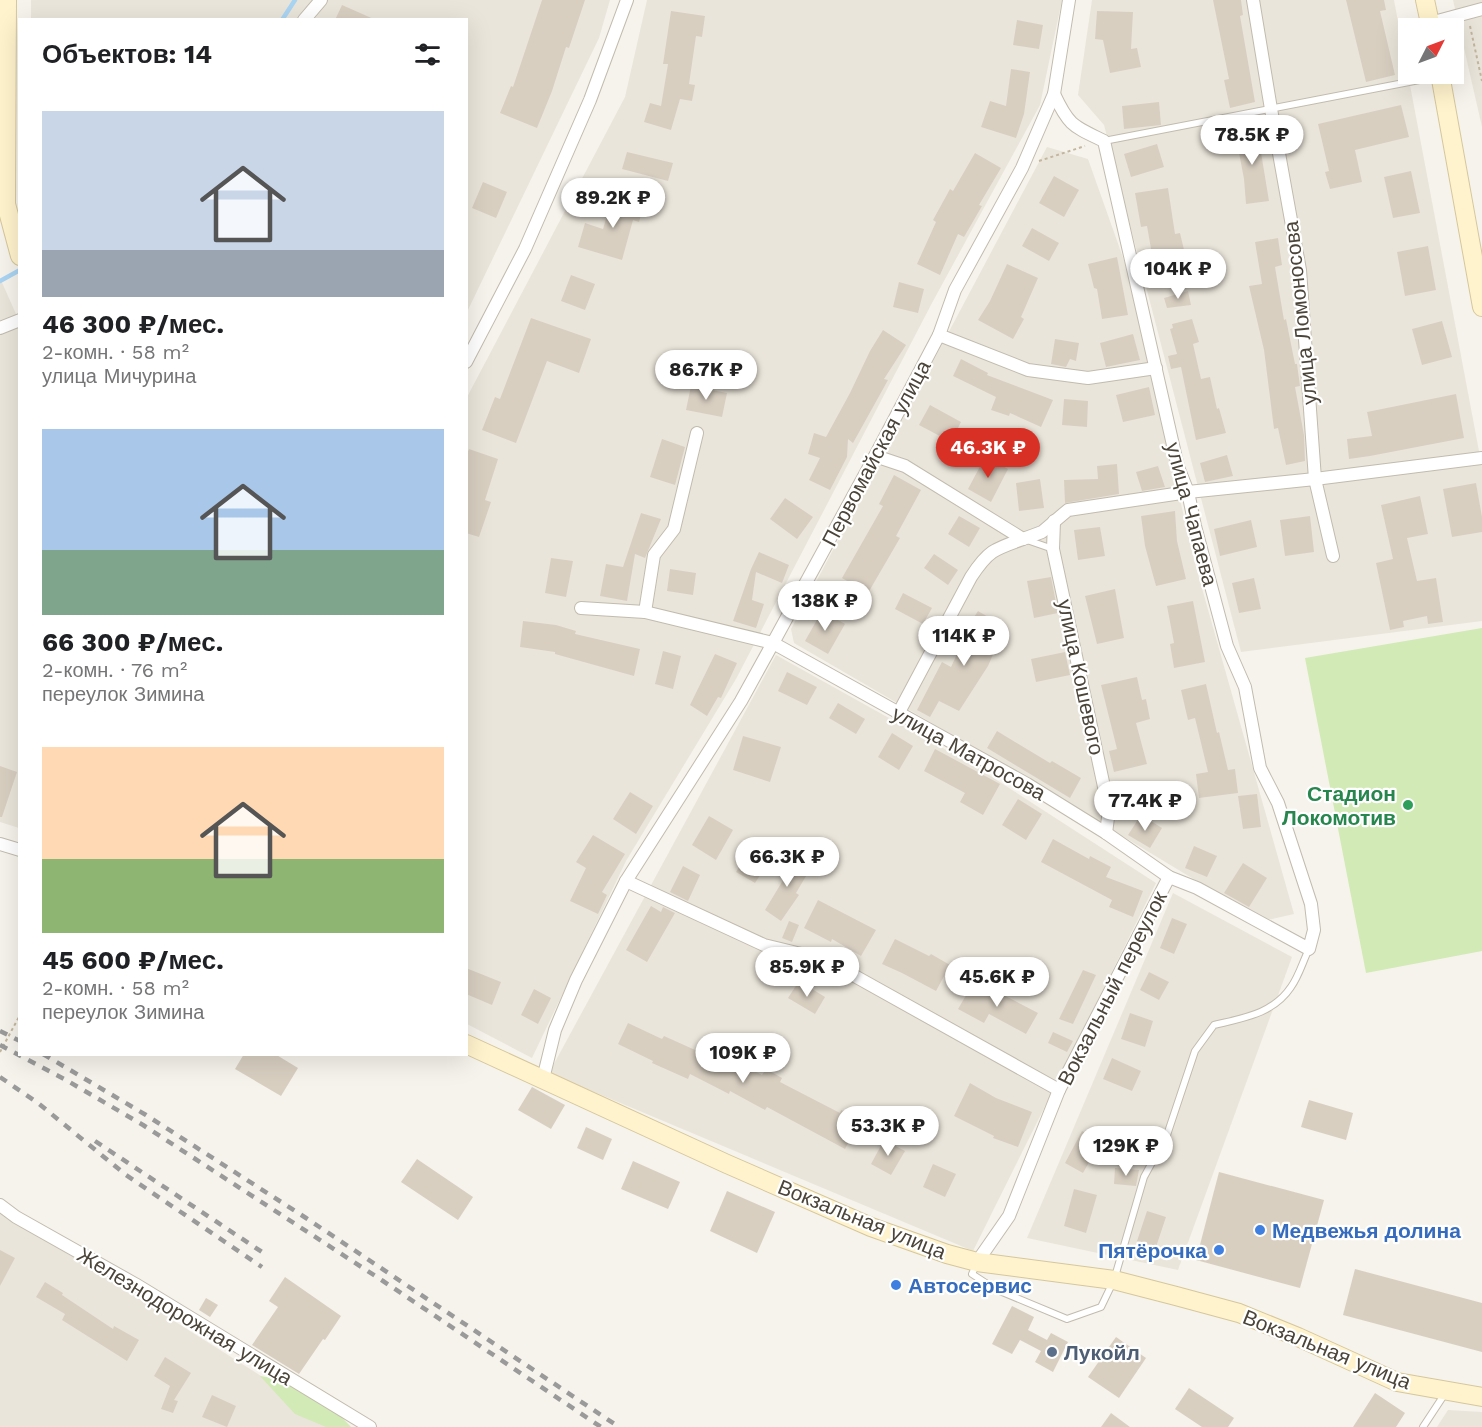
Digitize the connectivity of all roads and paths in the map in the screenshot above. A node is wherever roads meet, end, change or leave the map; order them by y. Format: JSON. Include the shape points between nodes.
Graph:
{"nodes":[{"id":1,"x":7,"y":0,"type":"edge"},
{"id":2,"x":321,"y":0,"type":"edge"},
{"id":3,"x":627,"y":0,"type":"edge"},
{"id":4,"x":1069,"y":0,"type":"edge"},
{"id":5,"x":1254,"y":0,"type":"edge"},
{"id":6,"x":1425,"y":0,"type":"edge"},
{"id":7,"x":1482,"y":9,"type":"edge"},
{"id":8,"x":1467,"y":13,"type":"junction"},
{"id":9,"x":306,"y":18,"type":"edge"},
{"id":10,"x":1428,"y":18,"type":"edge"},
{"id":11,"x":1453,"y":18,"type":"edge"},
{"id":12,"x":1482,"y":81,"type":"edge"},
{"id":13,"x":1398,"y":83,"type":"edge"},
{"id":14,"x":1442,"y":84,"type":"edge"},
{"id":15,"x":1054,"y":94,"type":"junction"},
{"id":16,"x":1270,"y":109,"type":"junction"},
{"id":17,"x":1104,"y":141,"type":"junction"},
{"id":18,"x":1022,"y":168,"type":"junction"},
{"id":19,"x":3,"y":204,"type":"edge"},
{"id":20,"x":18,"y":252,"type":"edge"},
{"id":21,"x":1482,"y":307,"type":"edge"},
{"id":22,"x":18,"y":321,"type":"edge"},
{"id":23,"x":0,"y":328,"type":"edge"},
{"id":24,"x":939,"y":335,"type":"junction"},
{"id":25,"x":468,"y":358,"type":"edge"},
{"id":26,"x":1156,"y":368,"type":"junction"},
{"id":27,"x":697,"y":433,"type":"dead end"},
{"id":28,"x":875,"y":456,"type":"junction"},
{"id":29,"x":1482,"y":458,"type":"edge"},
{"id":30,"x":1315,"y":479,"type":"junction"},
{"id":31,"x":1188,"y":492,"type":"junction"},
{"id":32,"x":1054,"y":521,"type":"junction"},
{"id":33,"x":1023,"y":539,"type":"junction"},
{"id":34,"x":1053,"y":549,"type":"junction"},
{"id":35,"x":1333,"y":556,"type":"dead end"},
{"id":36,"x":580,"y":608,"type":"dead end"},
{"id":37,"x":645,"y":612,"type":"junction"},
{"id":38,"x":773,"y":643,"type":"junction"},
{"id":39,"x":898,"y":714,"type":"junction"},
{"id":40,"x":1106,"y":833,"type":"junction"},
{"id":41,"x":0,"y":844,"type":"edge"},
{"id":42,"x":18,"y":849,"type":"edge"},
{"id":43,"x":1169,"y":877,"type":"junction"},
{"id":44,"x":626,"y":881,"type":"junction"},
{"id":45,"x":1309,"y":949,"type":"junction"},
{"id":46,"x":18,"y":1020,"type":"edge"},
{"id":47,"x":468,"y":1045,"type":"edge"},
{"id":48,"x":0,"y":1052,"type":"edge"},
{"id":49,"x":543,"y":1080,"type":"junction"},
{"id":50,"x":1059,"y":1090,"type":"junction"},
{"id":51,"x":0,"y":1205,"type":"edge"},
{"id":52,"x":977,"y":1262,"type":"junction"},
{"id":53,"x":1114,"y":1280,"type":"junction"},
{"id":54,"x":1446,"y":1392,"type":"junction"},
{"id":55,"x":1482,"y":1397,"type":"edge"},
{"id":56,"x":370,"y":1427,"type":"edge"},
{"id":57,"x":1423,"y":1427,"type":"edge"}],
"edges":[{"from":1,"to":19,"type":"street"},
{"from":2,"to":9,"type":"street"},
{"from":3,"to":25,"type":"street","via":[[590,100],[525,249]]},
{"from":4,"to":15,"type":"street","name":"Первомайская улица"},
{"from":5,"to":16,"type":"street","name":"улица Ломоносова"},
{"from":6,"to":10,"type":"street"},
{"from":7,"to":8,"type":"street"},
{"from":8,"to":11,"type":"street"},
{"from":8,"to":12,"type":"path"},
{"from":13,"to":16,"type":"lane"},
{"from":14,"to":21,"type":"street"},
{"from":15,"to":17,"type":"street","via":[[1065,117]]},
{"from":15,"to":18,"type":"street","name":"Первомайская улица"},
{"from":16,"to":17,"type":"lane"},
{"from":16,"to":30,"type":"street","name":"улица Ломоносова","via":[[1300,270]]},
{"from":17,"to":18,"type":"path"},
{"from":17,"to":26,"type":"street","name":"улица Чапаева"},
{"from":18,"to":24,"type":"street","name":"Первомайская улица","via":[[955,290]]},
{"from":19,"to":20,"type":"street"},
{"from":22,"to":23,"type":"street"},
{"from":24,"to":26,"type":"street","via":[[1028,370],[1088,378]]},
{"from":24,"to":28,"type":"street","name":"Первомайская улица"},
{"from":26,"to":31,"type":"street","name":"улица Чапаева","via":[[1178,467]]},
{"from":27,"to":37,"type":"street","via":[[674,529],[654,555]]},
{"from":28,"to":33,"type":"street","via":[[905,466]]},
{"from":28,"to":38,"type":"street","name":"Первомайская улица"},
{"from":29,"to":30,"type":"street"},
{"from":30,"to":31,"type":"street"},
{"from":30,"to":35,"type":"street","name":"улица Ломоносова"},
{"from":31,"to":32,"type":"street","via":[[1068,510]]},
{"from":31,"to":45,"type":"street","name":"улица Чапаева","via":[[1227,646],[1245,687],[1260,768],[1278,803],[1311,904],[1314,930]]},
{"from":32,"to":33,"type":"street","via":[[1042,532]]},
{"from":32,"to":34,"type":"street","name":"улица Кошевого"},
{"from":33,"to":34,"type":"lane"},
{"from":33,"to":39,"type":"street","via":[[984,557]]},
{"from":34,"to":40,"type":"street","name":"улица Кошевого","via":[[1109,810]]},
{"from":36,"to":37,"type":"street","name":"улица Матросова"},
{"from":37,"to":38,"type":"street","name":"улица Матросова"},
{"from":38,"to":39,"type":"street","name":"улица Матросова"},
{"from":38,"to":44,"type":"street","name":"Первомайская улица"},
{"from":39,"to":40,"type":"street","name":"улица Матросова","via":[[1027,784]]},
{"from":40,"to":43,"type":"street","name":"улица Матросова"},
{"from":41,"to":42,"type":"street"},
{"from":43,"to":45,"type":"street","name":"улица Матросова","via":[[1197,888]]},
{"from":43,"to":50,"type":"street","name":"Вокзальный переулок"},
{"from":44,"to":49,"type":"street","name":"Первомайская улица","via":[[555,1030]]},
{"from":44,"to":50,"type":"street","via":[[764,945],[826,960]]},
{"from":45,"to":53,"type":"lane","via":[[1291,987],[1277,1003],[1261,1014],[1214,1025],[1195,1051],[1167,1135],[1144,1177]]},
{"from":46,"to":48,"type":"path"},
{"from":47,"to":49,"type":"street","name":"Вокзальная улица"},
{"from":49,"to":52,"type":"street","name":"Вокзальная улица","via":[[871,1227]]},
{"from":50,"to":52,"type":"street","name":"Вокзальный переулок","via":[[1009,1215]]},
{"from":51,"to":56,"type":"street","name":"Железнодорожная улица"},
{"from":52,"to":53,"type":"street","name":"Вокзальная улица"},
{"from":52,"to":53,"type":"lane","via":[[972,1274],[995,1289],[1067,1319],[1101,1307]]},
{"from":53,"to":54,"type":"street","name":"Вокзальная улица","via":[[1239,1314],[1396,1382]]},
{"from":54,"to":55,"type":"street","name":"Вокзальная улица"},
{"from":54,"to":57,"type":"lane"}]}
